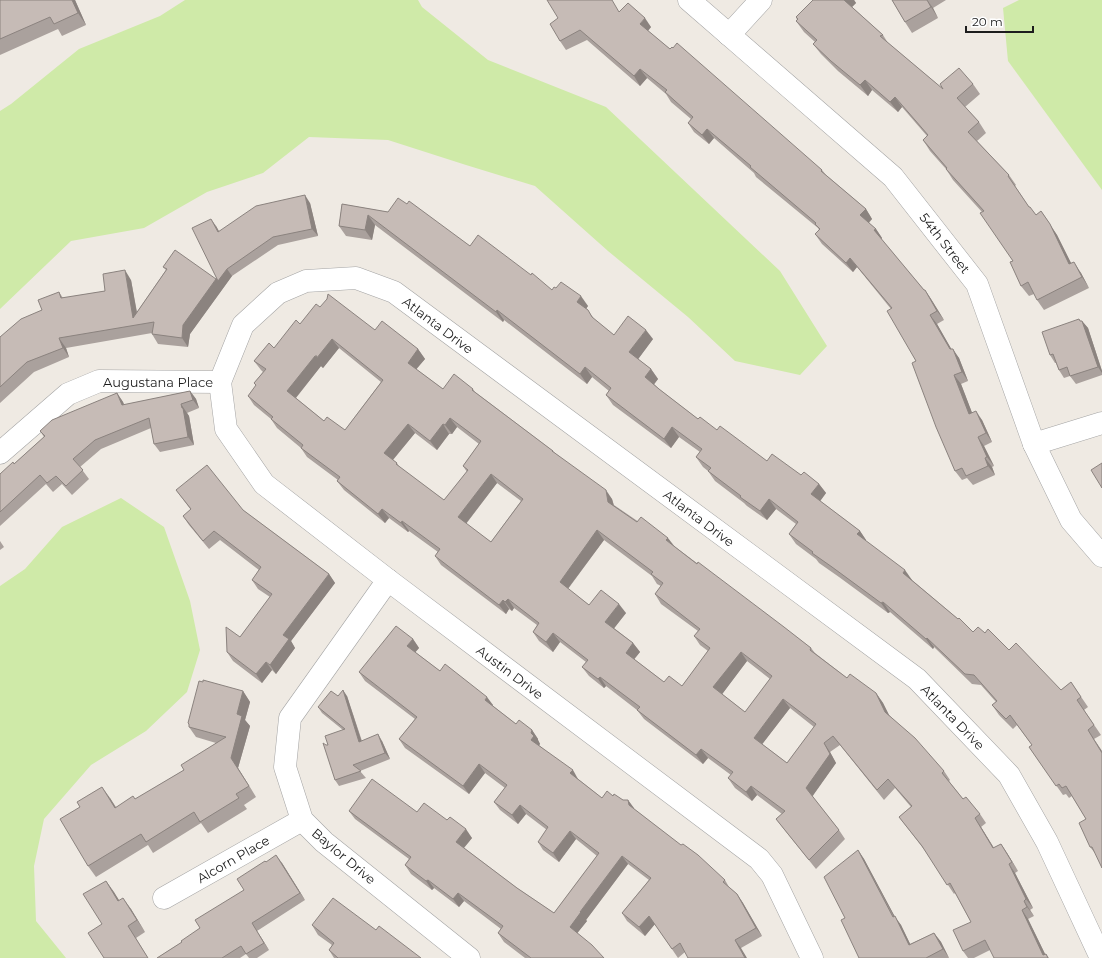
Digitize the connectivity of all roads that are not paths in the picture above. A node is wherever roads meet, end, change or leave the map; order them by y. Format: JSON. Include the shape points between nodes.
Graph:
{"nodes":[{"id":1,"x":690,"y":0,"type":"edge"},
{"id":2,"x":761,"y":0,"type":"edge"},
{"id":3,"x":729,"y":36,"type":"junction"},
{"id":4,"x":220,"y":382,"type":"junction"},
{"id":5,"x":1102,"y":423,"type":"edge"},
{"id":6,"x":1034,"y":444,"type":"junction"},
{"id":7,"x":0,"y":453,"type":"edge"},
{"id":8,"x":1102,"y":556,"type":"edge"},
{"id":9,"x":388,"y":580,"type":"junction"},
{"id":10,"x":302,"y":820,"type":"junction"},
{"id":11,"x":164,"y":898,"type":"dead end"},
{"id":12,"x":469,"y":958,"type":"edge"},
{"id":13,"x":812,"y":958,"type":"edge"},
{"id":14,"x":1101,"y":958,"type":"edge"}],
"edges":[{"from":1,"to":3,"type":"street","name":"54th Street"},
{"from":2,"to":3,"type":"street"},
{"from":3,"to":6,"type":"street","name":"54th Street","via":[[893,177],[977,284]]},
{"from":4,"to":7,"type":"street","name":"Augustana Place","via":[[99,381],[68,394]]},
{"from":4,"to":9,"type":"street","name":"Austin Drive","via":[[226,429],[264,484]]},
{"from":4,"to":14,"type":"street","name":"Atlanta Drive","via":[[243,325],[278,293],[306,281],[356,278],[394,292],[917,679],[1009,775],[1047,842]]},
{"from":5,"to":6,"type":"street"},
{"from":6,"to":8,"type":"street","name":"54th Street","via":[[1071,520]]},
{"from":9,"to":10,"type":"street","name":"Baylor Drive","via":[[290,718],[285,767]]},
{"from":9,"to":13,"type":"street","name":"Austin Drive","via":[[759,859],[772,875]]},
{"from":10,"to":11,"type":"street","name":"Alcorn Place"},
{"from":10,"to":12,"type":"street","name":"Baylor Drive","via":[[324,842]]}]}
